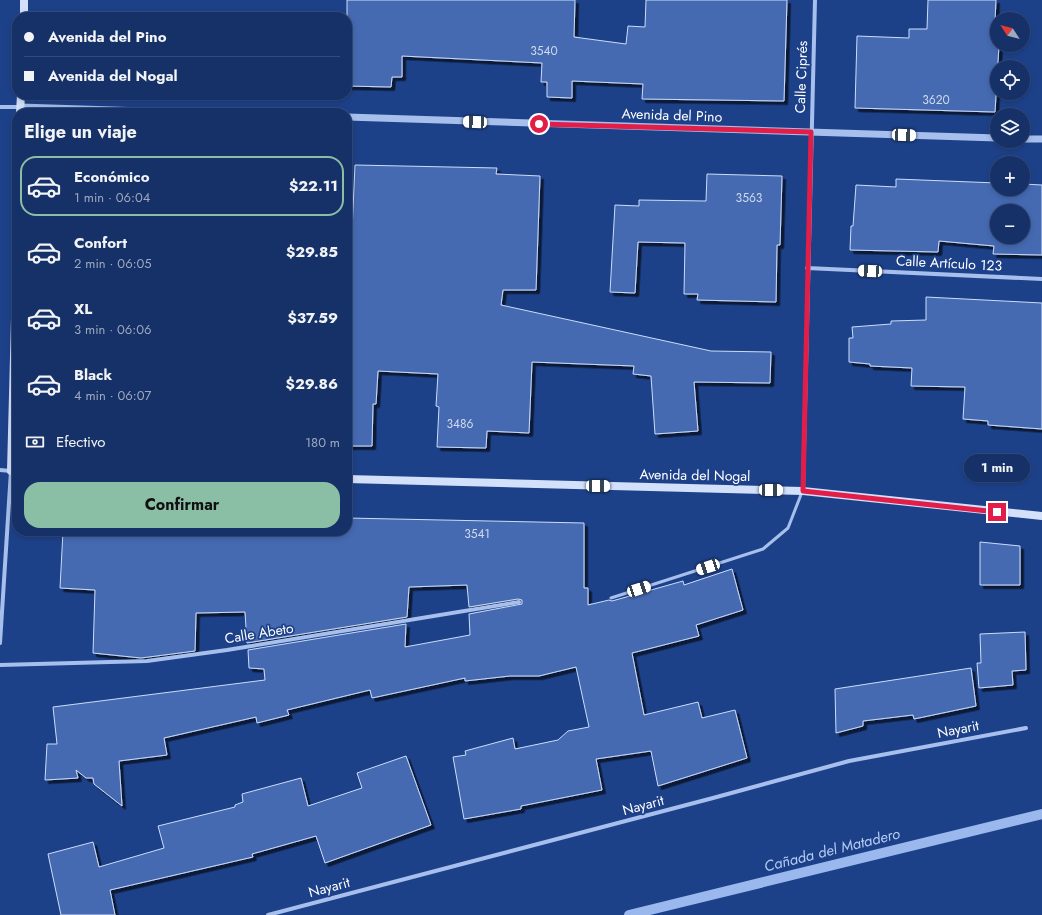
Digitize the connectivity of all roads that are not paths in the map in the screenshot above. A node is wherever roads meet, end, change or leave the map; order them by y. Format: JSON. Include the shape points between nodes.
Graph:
{"nodes":[{"id":1,"x":24,"y":0,"type":"edge"},
{"id":2,"x":815,"y":0,"type":"edge"},
{"id":3,"x":24,"y":12,"type":"edge"},
{"id":4,"x":0,"y":107,"type":"edge"},
{"id":5,"x":12,"y":109,"type":"edge"},
{"id":6,"x":352,"y":118,"type":"edge"},
{"id":7,"x":811,"y":132,"type":"junction"},
{"id":8,"x":990,"y":138,"type":"edge"},
{"id":9,"x":1030,"y":139,"type":"edge"},
{"id":10,"x":1042,"y":139,"type":"edge"},
{"id":11,"x":807,"y":268,"type":"junction"},
{"id":12,"x":1042,"y":278,"type":"edge"},
{"id":13,"x":0,"y":470,"type":"edge"},
{"id":14,"x":12,"y":471,"type":"edge"},
{"id":15,"x":352,"y":479,"type":"edge"},
{"id":16,"x":803,"y":491,"type":"junction"},
{"id":17,"x":12,"y":496,"type":"edge"},
{"id":18,"x":1042,"y":516,"type":"edge"},
{"id":19,"x":611,"y":598,"type":"dead end"},
{"id":20,"x":519,"y":602,"type":"dead end"},
{"id":21,"x":0,"y":643,"type":"edge"},
{"id":22,"x":0,"y":665,"type":"edge"},
{"id":23,"x":1026,"y":728,"type":"dead end"},
{"id":24,"x":268,"y":915,"type":"edge"}],
"edges":[{"from":1,"to":3,"type":"main road"},
{"from":2,"to":7,"type":"street","name":"Calle Ciprés"},
{"from":4,"to":5,"type":"street"},
{"from":6,"to":7,"type":"street","name":"Avenida del Pino"},
{"from":7,"to":8,"type":"street","name":"Avenida del Pino"},
{"from":7,"to":11,"type":"street","name":"Calle Ciprés"},
{"from":9,"to":10,"type":"street"},
{"from":11,"to":12,"type":"street","name":"Calle Artículo 123"},
{"from":11,"to":16,"type":"street","name":"Calle Ciprés"},
{"from":13,"to":14,"type":"street"},
{"from":15,"to":16,"type":"main road","name":"Avenida del Nogal"},
{"from":16,"to":18,"type":"main road","name":"Avenida del Nogal"},
{"from":16,"to":19,"type":"lane","via":[[788,528],[763,549]]},
{"from":17,"to":21,"type":"street"},
{"from":20,"to":22,"type":"street","name":"Calle Abeto","via":[[147,661]]},
{"from":23,"to":24,"type":"street","name":"Nayarit","via":[[849,761]]}]}
